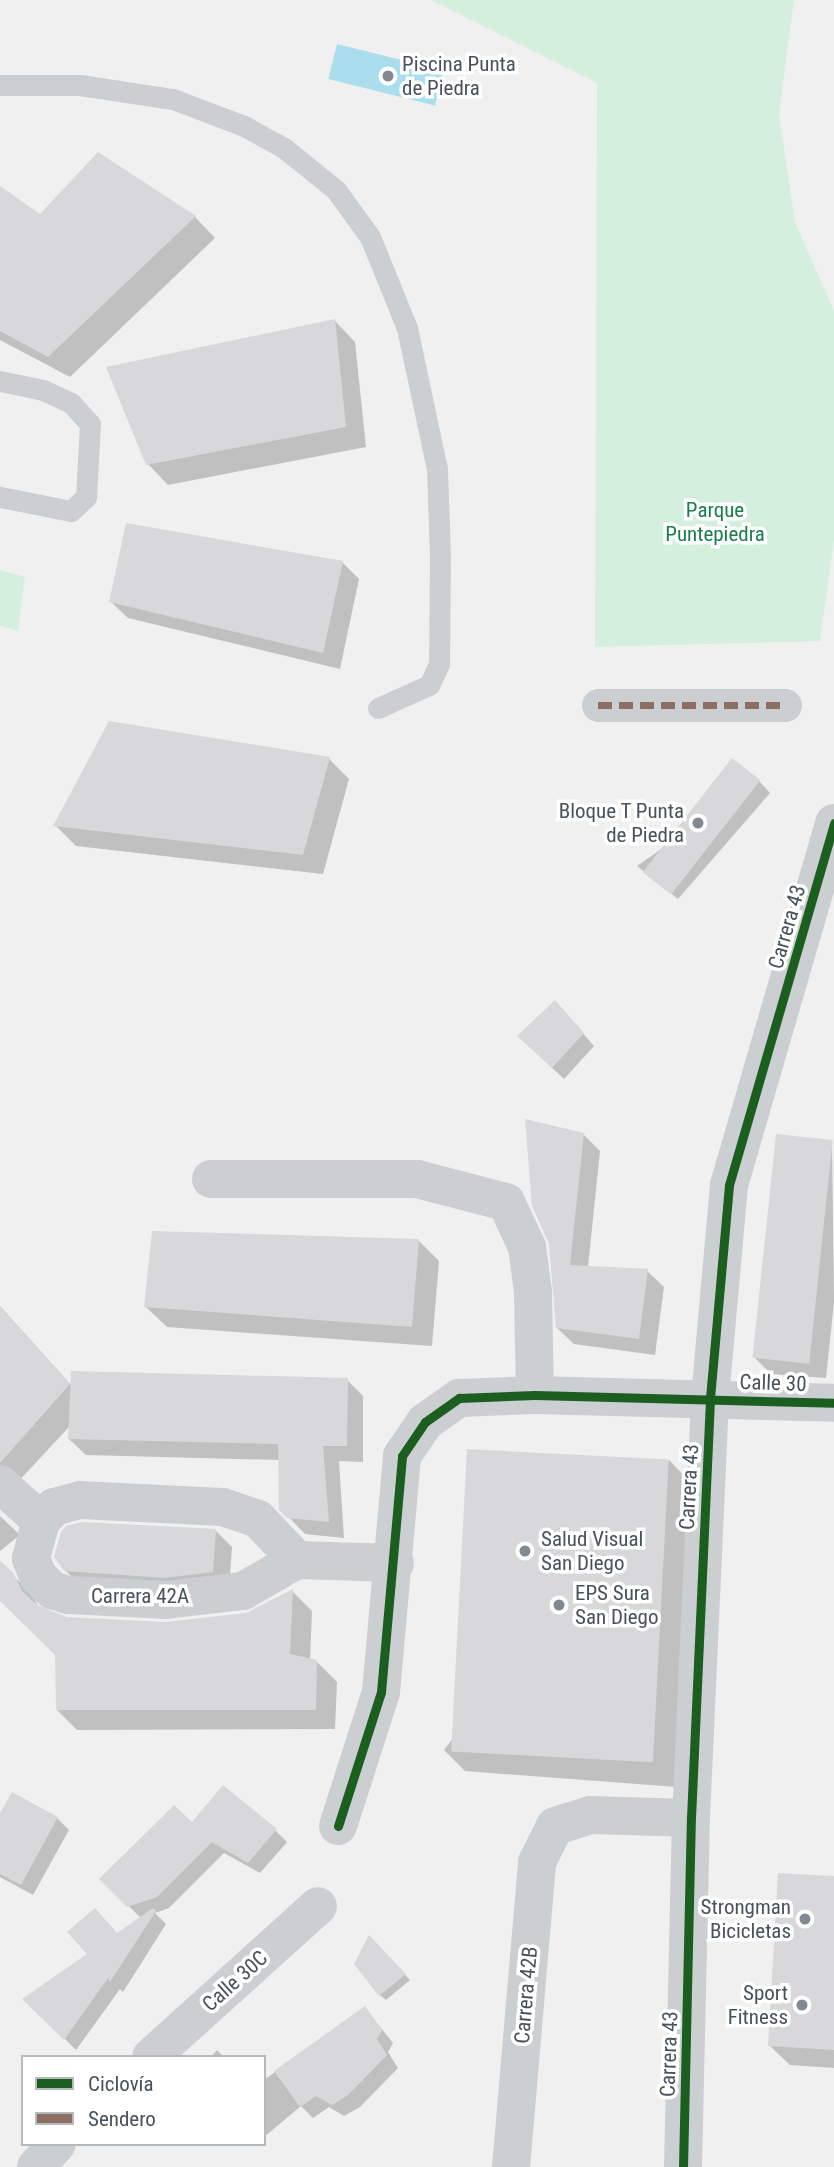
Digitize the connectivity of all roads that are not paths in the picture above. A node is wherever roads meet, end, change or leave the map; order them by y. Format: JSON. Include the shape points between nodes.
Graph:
{"nodes":[{"id":1,"x":0,"y":85,"type":"edge"},
{"id":2,"x":0,"y":381,"type":"edge"},
{"id":3,"x":0,"y":497,"type":"edge"},
{"id":4,"x":598,"y":705,"type":"dead end"},
{"id":5,"x":785,"y":705,"type":"dead end"},
{"id":6,"x":378,"y":708,"type":"dead end"},
{"id":7,"x":834,"y":824,"type":"edge"},
{"id":8,"x":211,"y":1179,"type":"dead end"},
{"id":9,"x":535,"y":1395,"type":"junction"},
{"id":10,"x":710,"y":1398,"type":"junction"},
{"id":11,"x":834,"y":1403,"type":"edge"},
{"id":12,"x":0,"y":1484,"type":"edge"},
{"id":13,"x":41,"y":1521,"type":"junction"},
{"id":14,"x":297,"y":1560,"type":"junction"},
{"id":15,"x":394,"y":1563,"type":"junction"},
{"id":16,"x":691,"y":1818,"type":"junction"},
{"id":17,"x":338,"y":1826,"type":"dead end"},
{"id":18,"x":318,"y":1906,"type":"dead end"},
{"id":19,"x":153,"y":2055,"type":"edge"},
{"id":20,"x":55,"y":2146,"type":"edge"},
{"id":21,"x":36,"y":2167,"type":"edge"},
{"id":22,"x":511,"y":2167,"type":"edge"},
{"id":23,"x":683,"y":2167,"type":"edge"}],
"edges":[{"from":1,"to":6,"type":"lane","via":[[80,85],[173,99],[244,126],[284,148],[336,190],[370,237],[407,328],[435,457],[440,556],[439,664],[429,685]]},
{"from":2,"to":3,"type":"lane","via":[[43,390],[71,402],[90,424],[86,497],[71,511]]},
{"from":4,"to":5,"type":"street"},
{"from":7,"to":10,"type":"street","name":"Carrera 43","via":[[729,1185]]},
{"from":8,"to":9,"type":"street","via":[[417,1178],[506,1202],[527,1247],[533,1292]]},
{"from":9,"to":10,"type":"street","name":"Calle 30"},
{"from":9,"to":15,"type":"street","name":"Calle 30","via":[[459,1398],[425,1422],[402,1456]]},
{"from":10,"to":11,"type":"street","name":"Calle 30"},
{"from":10,"to":16,"type":"street","name":"Carrera 43"},
{"from":12,"to":13,"type":"street"},
{"from":13,"to":14,"type":"street","via":[[54,1507],[80,1500],[223,1507],[258,1519]]},
{"from":13,"to":14,"type":"street","name":"Carrera 42A","via":[[31,1559],[38,1576],[52,1590],[68,1595],[166,1600],[229,1593],[256,1585]]},
{"from":14,"to":15,"type":"street"},
{"from":15,"to":17,"type":"street","name":"Calle 30","via":[[381,1692]]},
{"from":16,"to":22,"type":"street","name":"Carrera 42B","via":[[590,1815],[555,1826],[537,1862]]},
{"from":16,"to":23,"type":"street","name":"Carrera 43"},
{"from":18,"to":19,"type":"street","name":"Calle 30C"},
{"from":20,"to":21,"type":"street"}]}
